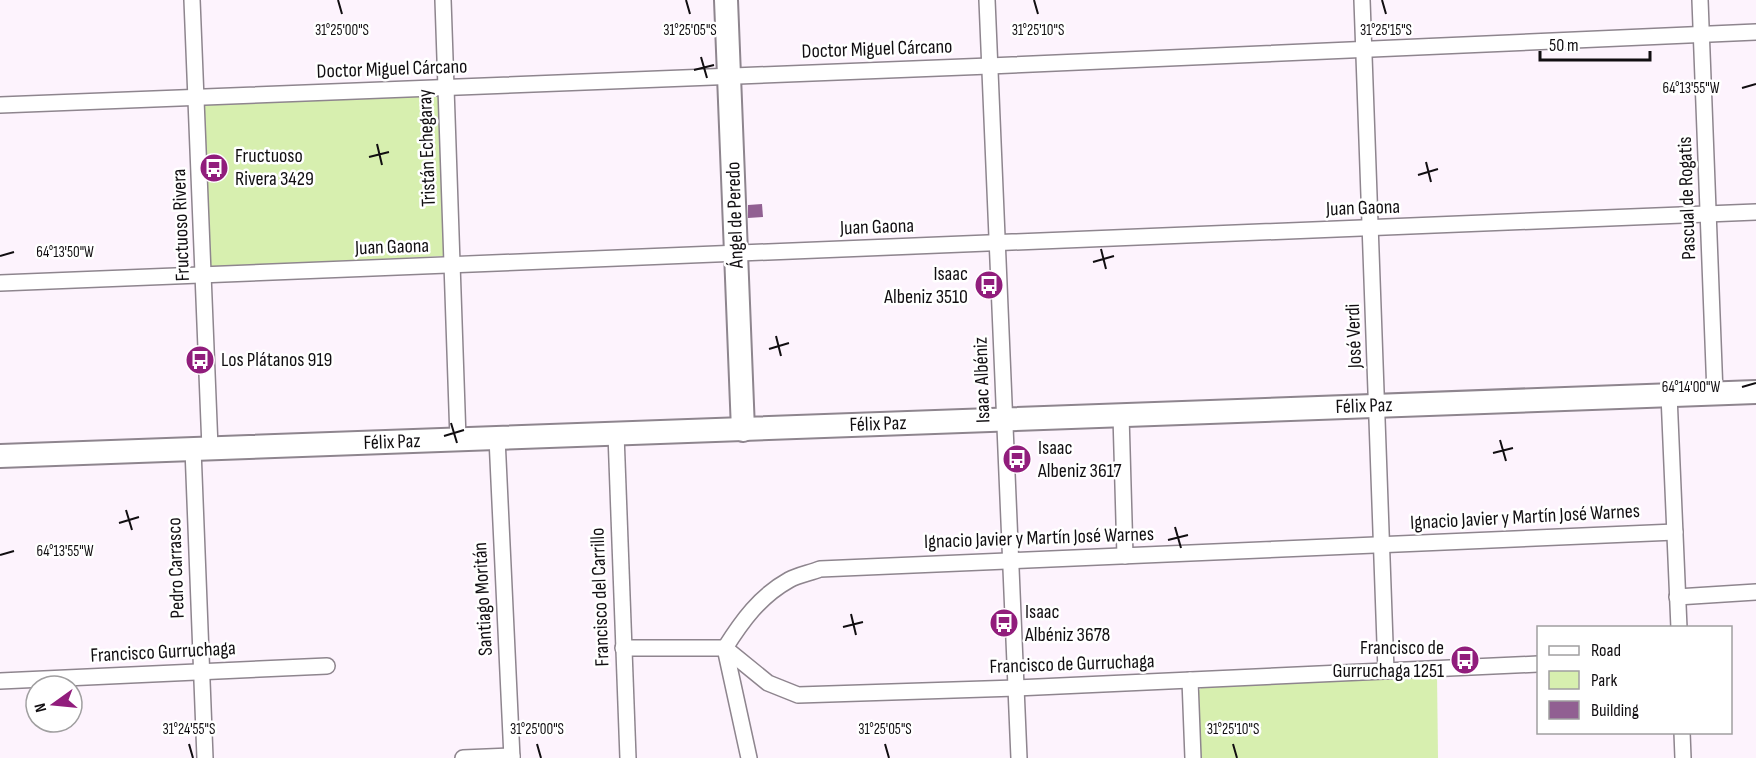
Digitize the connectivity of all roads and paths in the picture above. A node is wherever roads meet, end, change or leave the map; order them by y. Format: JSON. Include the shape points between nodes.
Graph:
{"nodes":[{"id":1,"x":192,"y":0,"type":"edge"},
{"id":2,"x":443,"y":0,"type":"edge"},
{"id":3,"x":726,"y":0,"type":"edge"},
{"id":4,"x":987,"y":0,"type":"edge"},
{"id":5,"x":1362,"y":0,"type":"edge"},
{"id":6,"x":1700,"y":0,"type":"edge"},
{"id":7,"x":1756,"y":32,"type":"edge"},
{"id":8,"x":1701,"y":34,"type":"junction"},
{"id":9,"x":1364,"y":48,"type":"junction"},
{"id":10,"x":990,"y":66,"type":"junction"},
{"id":11,"x":729,"y":76,"type":"junction"},
{"id":12,"x":446,"y":87,"type":"junction"},
{"id":13,"x":196,"y":98,"type":"junction"},
{"id":14,"x":0,"y":105,"type":"edge"},
{"id":15,"x":1756,"y":212,"type":"edge"},
{"id":16,"x":1708,"y":214,"type":"junction"},
{"id":17,"x":1371,"y":228,"type":"junction"},
{"id":18,"x":997,"y":243,"type":"junction"},
{"id":19,"x":736,"y":254,"type":"junction"},
{"id":20,"x":452,"y":265,"type":"junction"},
{"id":21,"x":204,"y":275,"type":"junction"},
{"id":22,"x":0,"y":283,"type":"edge"},
{"id":23,"x":1756,"y":392,"type":"edge"},
{"id":24,"x":1715,"y":394,"type":"junction"},
{"id":25,"x":1669,"y":395,"type":"junction"},
{"id":26,"x":1377,"y":406,"type":"junction"},
{"id":27,"x":1121,"y":415,"type":"junction"},
{"id":28,"x":1005,"y":419,"type":"junction"},
{"id":29,"x":743,"y":430,"type":"junction"},
{"id":30,"x":616,"y":434,"type":"junction"},
{"id":31,"x":497,"y":438,"type":"junction"},
{"id":32,"x":458,"y":439,"type":"junction"},
{"id":33,"x":201,"y":449,"type":"junction"},
{"id":34,"x":0,"y":456,"type":"edge"},
{"id":35,"x":1675,"y":532,"type":"junction"},
{"id":36,"x":1383,"y":544,"type":"junction"},
{"id":37,"x":1125,"y":556,"type":"junction"},
{"id":38,"x":1011,"y":561,"type":"junction"},
{"id":39,"x":1756,"y":592,"type":"edge"},
{"id":40,"x":1677,"y":597,"type":"junction"},
{"id":41,"x":1678,"y":626,"type":"edge"},
{"id":42,"x":623,"y":648,"type":"junction"},
{"id":43,"x":725,"y":648,"type":"junction"},
{"id":44,"x":1537,"y":664,"type":"edge"},
{"id":45,"x":327,"y":666,"type":"dead end"},
{"id":46,"x":201,"y":671,"type":"junction"},
{"id":47,"x":1386,"y":671,"type":"junction"},
{"id":48,"x":1190,"y":680,"type":"junction"},
{"id":49,"x":0,"y":681,"type":"edge"},
{"id":50,"x":1016,"y":688,"type":"junction"},
{"id":51,"x":1682,"y":734,"type":"edge"},
{"id":52,"x":512,"y":757,"type":"edge"},
{"id":53,"x":205,"y":758,"type":"edge"},
{"id":54,"x":463,"y":758,"type":"edge"},
{"id":55,"x":627,"y":758,"type":"edge"},
{"id":56,"x":749,"y":758,"type":"edge"},
{"id":57,"x":1019,"y":758,"type":"edge"},
{"id":58,"x":1193,"y":758,"type":"edge"},
{"id":59,"x":1683,"y":758,"type":"edge"}],
"edges":[{"from":1,"to":13,"type":"street","name":"Fructuoso Rivera"},
{"from":2,"to":12,"type":"street","name":"Tristán Echegaray"},
{"from":3,"to":11,"type":"main road","name":"Ángel de Peredo"},
{"from":4,"to":10,"type":"street","name":"Isaac Albéniz"},
{"from":5,"to":9,"type":"street","name":"José Verdi"},
{"from":6,"to":8,"type":"street","name":"Pascual de Rogatis"},
{"from":7,"to":8,"type":"street","name":"Doctor Miguel Cárcano"},
{"from":8,"to":9,"type":"street","name":"Doctor Miguel Cárcano"},
{"from":8,"to":16,"type":"street","name":"Pascual de Rogatis"},
{"from":9,"to":10,"type":"street","name":"Doctor Miguel Cárcano"},
{"from":9,"to":17,"type":"street","name":"José Verdi"},
{"from":10,"to":11,"type":"street","name":"Doctor Miguel Cárcano"},
{"from":10,"to":18,"type":"street","name":"Isaac Albéniz"},
{"from":11,"to":12,"type":"street","name":"Doctor Miguel Cárcano"},
{"from":11,"to":19,"type":"main road","name":"Ángel de Peredo"},
{"from":12,"to":13,"type":"street","name":"Doctor Miguel Cárcano"},
{"from":12,"to":20,"type":"street","name":"Tristán Echegaray"},
{"from":13,"to":14,"type":"street","name":"Doctor Miguel Cárcano"},
{"from":13,"to":21,"type":"street","name":"Fructuoso Rivera"},
{"from":15,"to":16,"type":"street","name":"Juan Gaona"},
{"from":16,"to":17,"type":"street","name":"Juan Gaona"},
{"from":16,"to":24,"type":"street","name":"Pascual de Rogatis"},
{"from":17,"to":18,"type":"street","name":"Juan Gaona"},
{"from":17,"to":26,"type":"street","name":"José Verdi"},
{"from":18,"to":19,"type":"street","name":"Juan Gaona"},
{"from":18,"to":28,"type":"street","name":"Isaac Albéniz"},
{"from":19,"to":20,"type":"street","name":"Juan Gaona"},
{"from":19,"to":29,"type":"main road","name":"Ángel de Peredo"},
{"from":20,"to":21,"type":"street","name":"Juan Gaona"},
{"from":20,"to":32,"type":"street","name":"Tristán Echegaray"},
{"from":21,"to":22,"type":"street","name":"Juan Gaona"},
{"from":21,"to":33,"type":"street","name":"Fructuoso Rivera"},
{"from":23,"to":24,"type":"main road","name":"Félix Paz"},
{"from":24,"to":25,"type":"main road","name":"Félix Paz"},
{"from":25,"to":26,"type":"main road","name":"Félix Paz"},
{"from":25,"to":35,"type":"street"},
{"from":26,"to":27,"type":"main road","name":"Félix Paz"},
{"from":26,"to":36,"type":"street","name":"José Verdi"},
{"from":27,"to":28,"type":"main road","name":"Félix Paz"},
{"from":27,"to":37,"type":"street"},
{"from":28,"to":29,"type":"main road","name":"Félix Paz"},
{"from":28,"to":38,"type":"street","name":"Isaac Albéniz"},
{"from":29,"to":30,"type":"main road","name":"Félix Paz"},
{"from":30,"to":31,"type":"main road","name":"Félix Paz"},
{"from":30,"to":42,"type":"street","name":"Francisco del Carrillo"},
{"from":31,"to":32,"type":"main road","name":"Félix Paz"},
{"from":31,"to":52,"type":"street","name":"Santiago Moritán"},
{"from":32,"to":33,"type":"main road","name":"Félix Paz"},
{"from":33,"to":34,"type":"main road","name":"Félix Paz"},
{"from":33,"to":46,"type":"street","name":"Pedro Carrasco"},
{"from":35,"to":36,"type":"street","name":"Ignacio Javier y Martín José Warnes"},
{"from":35,"to":40,"type":"street"},
{"from":36,"to":37,"type":"street","name":"Ignacio Javier y Martín José Warnes"},
{"from":36,"to":47,"type":"street","name":"José Verdi"},
{"from":37,"to":38,"type":"street","name":"Ignacio Javier y Martín José Warnes"},
{"from":38,"to":43,"type":"street","name":"Ignacio Javier y Martín José Warnes","via":[[820,569],[772,591],[752,610]]},
{"from":38,"to":50,"type":"street","name":"Isaac Albéniz"},
{"from":39,"to":40,"type":"street"},
{"from":40,"to":41,"type":"street"},
{"from":42,"to":43,"type":"street"},
{"from":42,"to":55,"type":"street","name":"Francisco del Carrillo"},
{"from":43,"to":50,"type":"street","name":"Francisco de Gurruchaga","via":[[768,683],[798,695]]},
{"from":43,"to":56,"type":"street"},
{"from":44,"to":47,"type":"street","name":"Francisco de Gurruchaga"},
{"from":45,"to":46,"type":"street","name":"Francisco Gurruchaga"},
{"from":46,"to":49,"type":"street","name":"Francisco Gurruchaga"},
{"from":46,"to":53,"type":"street","name":"Pedro Carrasco"},
{"from":47,"to":48,"type":"street","name":"Francisco de Gurruchaga"},
{"from":48,"to":50,"type":"street","name":"Francisco de Gurruchaga"},
{"from":48,"to":58,"type":"street"},
{"from":50,"to":57,"type":"street","name":"Isaac Albéniz"},
{"from":51,"to":59,"type":"street"},
{"from":52,"to":54,"type":"street"}]}
